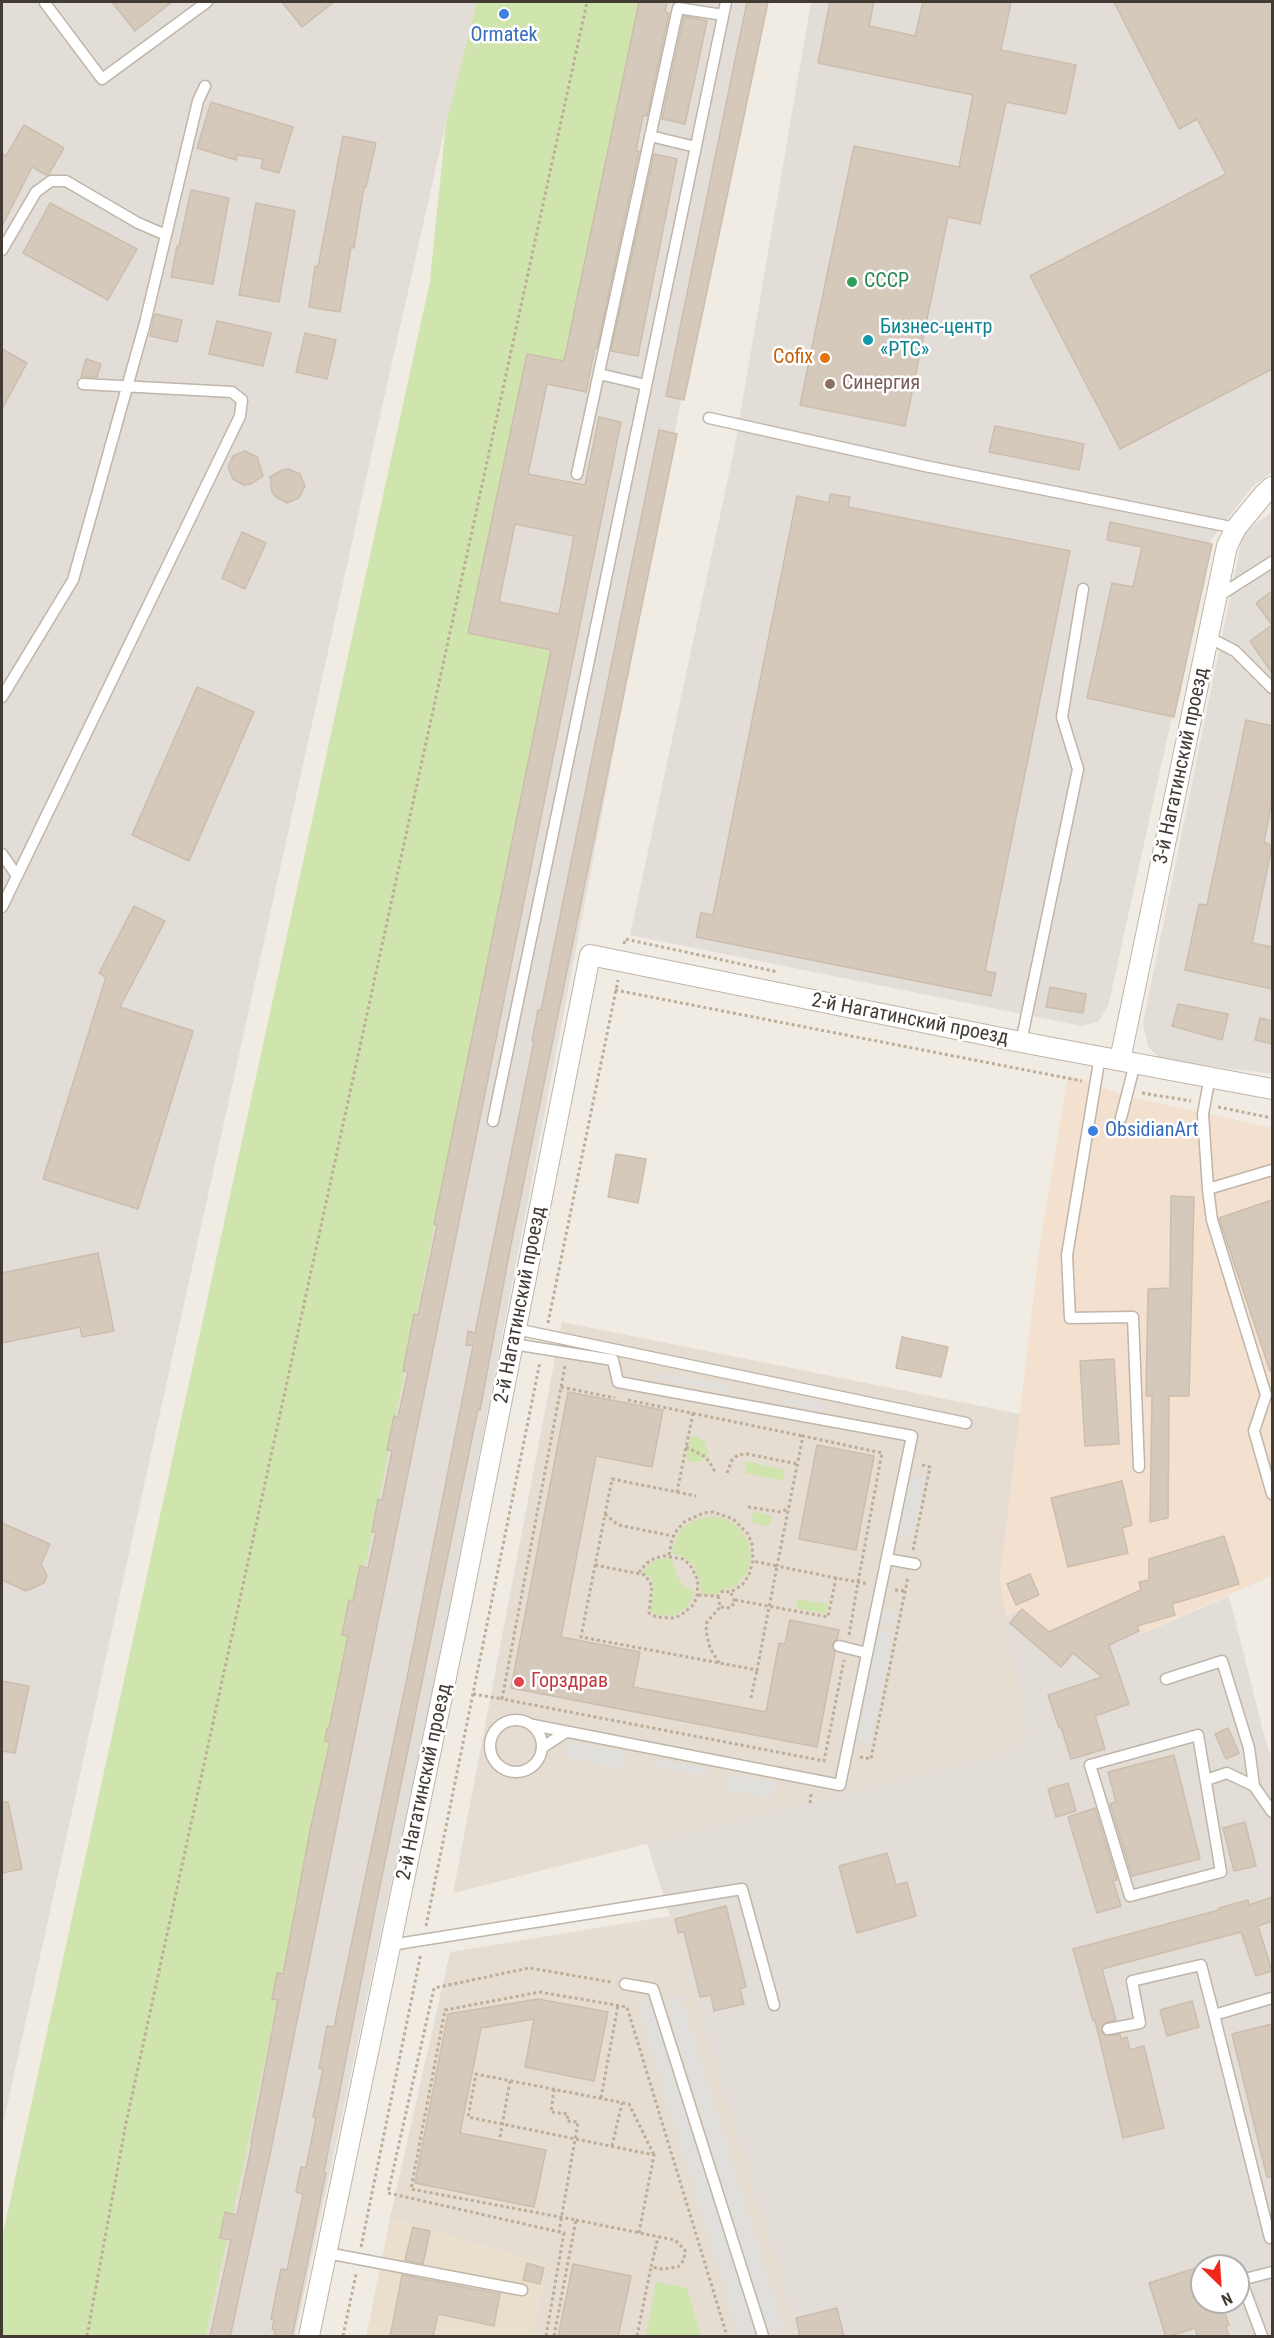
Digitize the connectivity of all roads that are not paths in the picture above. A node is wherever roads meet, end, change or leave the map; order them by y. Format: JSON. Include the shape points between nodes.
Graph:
{"nodes":[{"id":1,"x":207,"y":2,"type":"edge"},
{"id":2,"x":726,"y":2,"type":"edge"},
{"id":3,"x":45,"y":3,"type":"dead end"},
{"id":4,"x":723,"y":15,"type":"junction"},
{"id":5,"x":205,"y":86,"type":"dead end"},
{"id":6,"x":650,"y":136,"type":"junction"},
{"id":7,"x":696,"y":147,"type":"junction"},
{"id":8,"x":166,"y":235,"type":"junction"},
{"id":9,"x":2,"y":250,"type":"edge"},
{"id":10,"x":598,"y":374,"type":"junction"},
{"id":11,"x":83,"y":384,"type":"dead end"},
{"id":12,"x":646,"y":385,"type":"junction"},
{"id":13,"x":127,"y":386,"type":"junction"},
{"id":14,"x":709,"y":417,"type":"dead end"},
{"id":15,"x":577,"y":474,"type":"dead end"},
{"id":16,"x":1272,"y":487,"type":"edge"},
{"id":17,"x":1236,"y":528,"type":"junction"},
{"id":18,"x":1272,"y":562,"type":"edge"},
{"id":19,"x":1083,"y":590,"type":"dead end"},
{"id":20,"x":1217,"y":597,"type":"junction"},
{"id":21,"x":1210,"y":638,"type":"junction"},
{"id":22,"x":1272,"y":688,"type":"edge"},
{"id":23,"x":2,"y":697,"type":"edge"},
{"id":24,"x":2,"y":854,"type":"edge"},
{"id":25,"x":16,"y":876,"type":"junction"},
{"id":26,"x":2,"y":907,"type":"edge"},
{"id":27,"x":1021,"y":1042,"type":"junction"},
{"id":28,"x":1100,"y":1056,"type":"junction"},
{"id":29,"x":1127,"y":1061,"type":"junction"},
{"id":30,"x":1210,"y":1076,"type":"junction"},
{"id":31,"x":1272,"y":1089,"type":"edge"},
{"id":32,"x":1121,"y":1118,"type":"dead end"},
{"id":33,"x":493,"y":1121,"type":"dead end"},
{"id":34,"x":1272,"y":1170,"type":"edge"},
{"id":35,"x":1208,"y":1189,"type":"junction"},
{"id":36,"x":514,"y":1336,"type":"junction"},
{"id":37,"x":966,"y":1423,"type":"dead end"},
{"id":38,"x":1139,"y":1467,"type":"dead end"},
{"id":39,"x":1272,"y":1494,"type":"edge"},
{"id":40,"x":887,"y":1559,"type":"junction"},
{"id":41,"x":913,"y":1564,"type":"road end"},
{"id":42,"x":842,"y":1647,"type":"road end"},
{"id":43,"x":867,"y":1653,"type":"junction"},
{"id":44,"x":1166,"y":1679,"type":"dead end"},
{"id":45,"x":533,"y":1725,"type":"junction"},
{"id":46,"x":566,"y":1732,"type":"junction"},
{"id":47,"x":543,"y":1747,"type":"junction"},
{"id":48,"x":1206,"y":1780,"type":"junction"},
{"id":49,"x":1254,"y":1786,"type":"junction"},
{"id":50,"x":1272,"y":1812,"type":"edge"},
{"id":51,"x":391,"y":1945,"type":"junction"},
{"id":52,"x":625,"y":1984,"type":"road end"},
{"id":53,"x":1272,"y":1998,"type":"edge"},
{"id":54,"x":774,"y":2005,"type":"dead end"},
{"id":55,"x":1214,"y":2015,"type":"junction"},
{"id":56,"x":1108,"y":2029,"type":"dead end"},
{"id":57,"x":1270,"y":2238,"type":"dead end"},
{"id":58,"x":327,"y":2253,"type":"junction"},
{"id":59,"x":1272,"y":2272,"type":"edge"},
{"id":60,"x":522,"y":2290,"type":"dead end"},
{"id":61,"x":309,"y":2337,"type":"edge"},
{"id":62,"x":763,"y":2337,"type":"edge"},
{"id":63,"x":1262,"y":2337,"type":"edge"}],
"edges":[{"from":1,"to":3,"type":"lane","via":[[102,79]]},
{"from":2,"to":4,"type":"lane"},
{"from":4,"to":6,"type":"lane","via":[[678,8]]},
{"from":4,"to":7,"type":"lane"},
{"from":5,"to":8,"type":"lane"},
{"from":6,"to":7,"type":"lane"},
{"from":6,"to":10,"type":"lane"},
{"from":7,"to":12,"type":"lane"},
{"from":8,"to":9,"type":"lane","via":[[66,181],[51,181],[36,192]]},
{"from":8,"to":13,"type":"lane"},
{"from":10,"to":12,"type":"lane"},
{"from":10,"to":15,"type":"lane"},
{"from":11,"to":13,"type":"lane"},
{"from":12,"to":33,"type":"lane"},
{"from":13,"to":23,"type":"lane","via":[[74,580]]},
{"from":13,"to":25,"type":"lane","via":[[232,392],[242,400],[240,416]]},
{"from":14,"to":17,"type":"lane","via":[[925,466]]},
{"from":16,"to":17,"type":"street","name":"3-й Нагатинский проезд"},
{"from":17,"to":20,"type":"street","name":"3-й Нагатинский проезд","via":[[1227,546]]},
{"from":18,"to":20,"type":"lane"},
{"from":19,"to":27,"type":"lane","via":[[1062,717],[1078,769]]},
{"from":20,"to":21,"type":"street","name":"3-й Нагатинский проезд"},
{"from":21,"to":22,"type":"lane","via":[[1235,651]]},
{"from":21,"to":29,"type":"street","name":"3-й Нагатинский проезд"},
{"from":24,"to":25,"type":"lane"},
{"from":25,"to":26,"type":"lane"},
{"from":27,"to":28,"type":"street","name":"2-й Нагатинский проезд"},
{"from":27,"to":36,"type":"street","name":"2-й Нагатинский проезд","via":[[590,955]]},
{"from":28,"to":29,"type":"street","name":"2-й Нагатинский проезд"},
{"from":28,"to":38,"type":"lane","via":[[1067,1255],[1070,1318],[1133,1317]]},
{"from":29,"to":30,"type":"street","name":"2-й Нагатинский проезд"},
{"from":29,"to":32,"type":"lane","via":[[1128,1090]]},
{"from":30,"to":31,"type":"street","name":"2-й Нагатинский проезд"},
{"from":30,"to":35,"type":"lane","via":[[1203,1114]]},
{"from":34,"to":35,"type":"lane"},
{"from":35,"to":39,"type":"lane","via":[[1212,1220],[1266,1395],[1254,1431]]},
{"from":36,"to":37,"type":"lane","via":[[546,1335]]},
{"from":36,"to":40,"type":"lane","via":[[543,1349],[613,1360],[618,1382],[912,1436]]},
{"from":36,"to":51,"type":"street","name":"2-й Нагатинский проезд"},
{"from":40,"to":41,"type":"lane"},
{"from":40,"to":43,"type":"lane"},
{"from":42,"to":43,"type":"lane"},
{"from":43,"to":46,"type":"lane","via":[[840,1785]]},
{"from":44,"to":49,"type":"lane","via":[[1222,1661],[1249,1748]]},
{"from":45,"to":46,"type":"lane"},
{"from":45,"to":47,"type":"lane"},
{"from":45,"to":47,"type":"lane","via":[[517,1719],[500,1725],[490,1740],[491,1755],[501,1767],[516,1772],[537,1762]]},
{"from":46,"to":47,"type":"lane"},
{"from":48,"to":48,"type":"lane","via":[[1198,1735],[1090,1765],[1130,1896],[1221,1872]]},
{"from":48,"to":49,"type":"lane","via":[[1227,1773]]},
{"from":49,"to":50,"type":"lane"},
{"from":51,"to":54,"type":"lane","via":[[742,1889]]},
{"from":51,"to":58,"type":"street","name":"2-й Нагатинский проезд"},
{"from":52,"to":62,"type":"lane","via":[[653,1989]]},
{"from":53,"to":55,"type":"lane"},
{"from":55,"to":56,"type":"lane","via":[[1201,1965],[1132,1981],[1140,2023]]},
{"from":55,"to":57,"type":"lane"},
{"from":58,"to":60,"type":"lane"},
{"from":58,"to":61,"type":"street","name":"2-й Нагатинский проезд"},
{"from":59,"to":63,"type":"lane","via":[[1242,2280]]}]}
